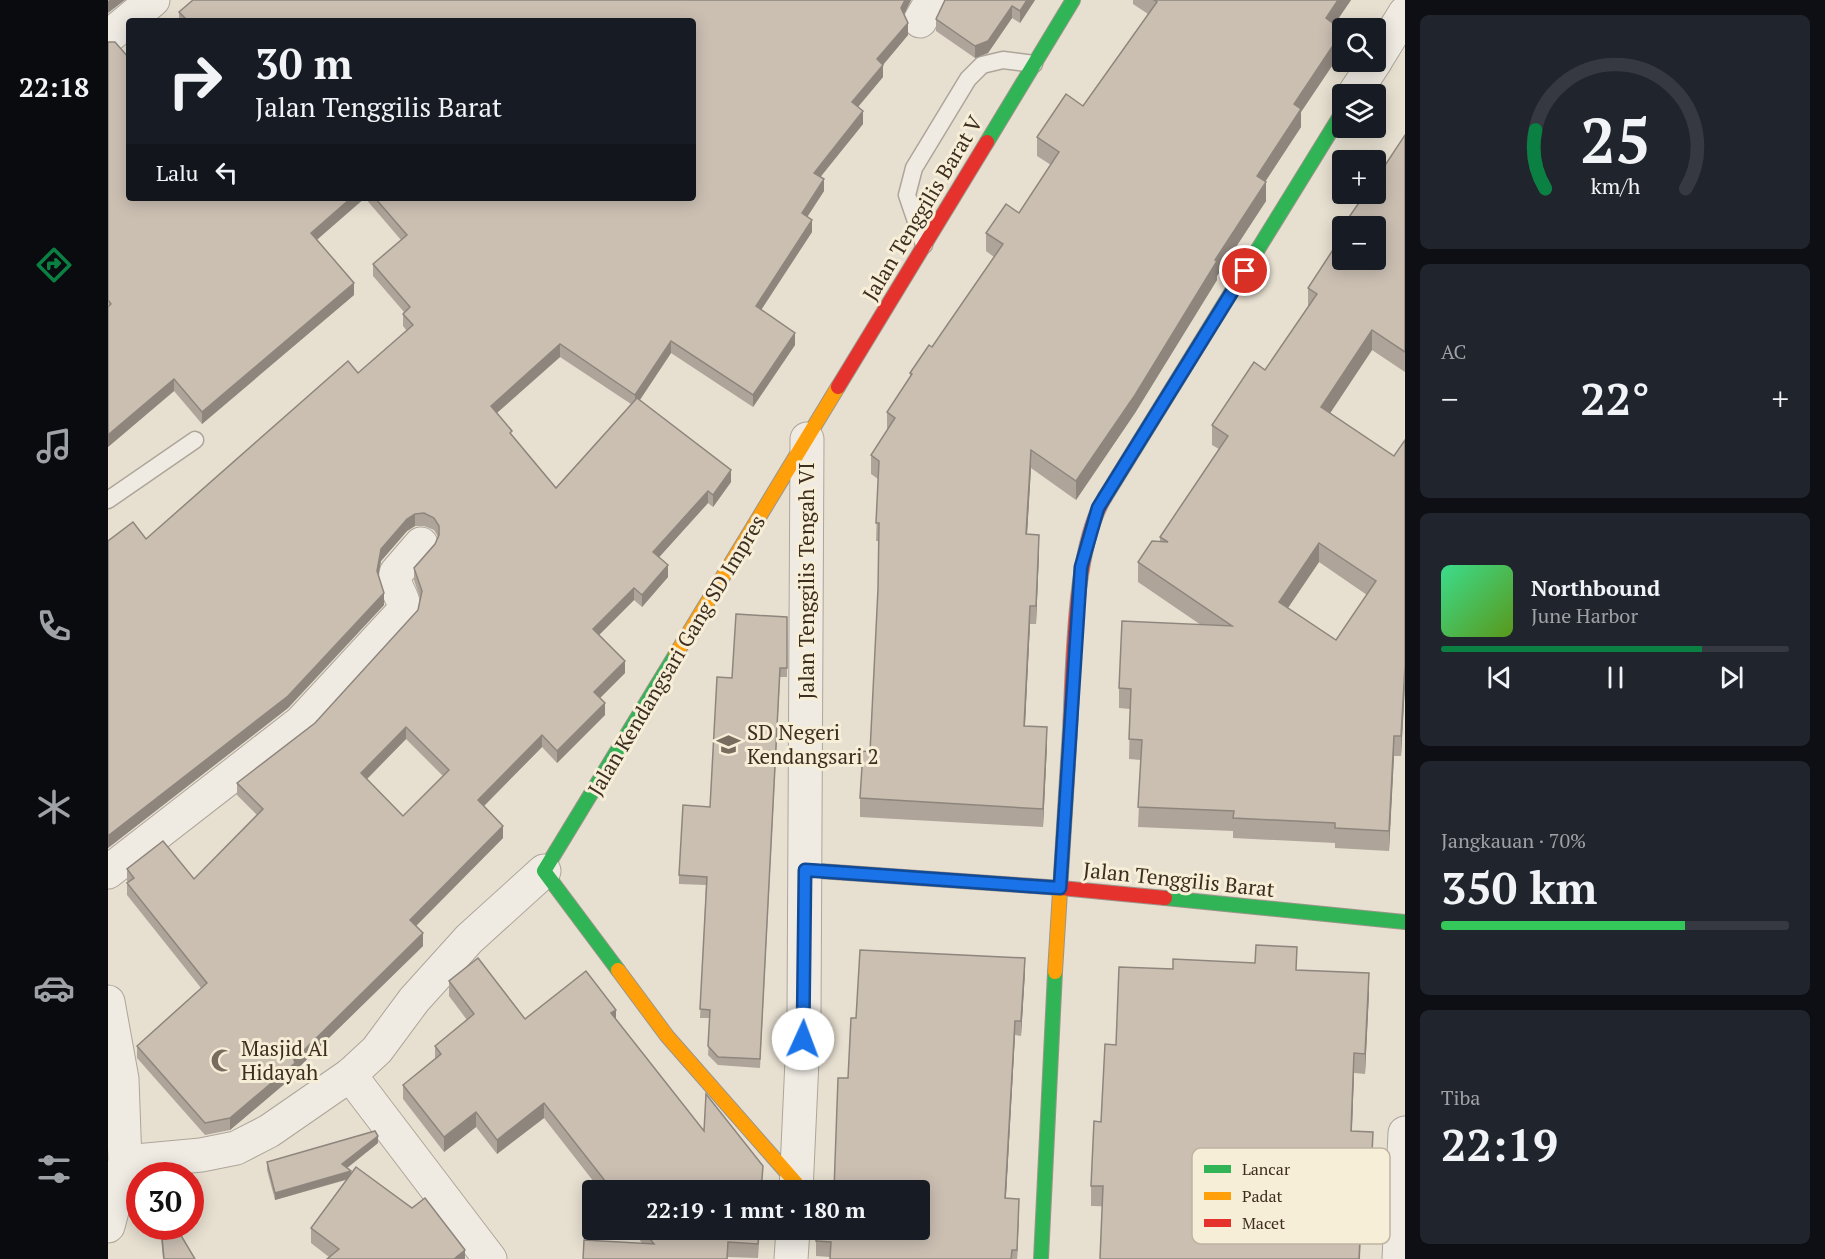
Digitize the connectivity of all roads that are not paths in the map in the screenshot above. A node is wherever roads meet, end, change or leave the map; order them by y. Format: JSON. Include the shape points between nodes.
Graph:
{"nodes":[{"id":1,"x":153,"y":0,"type":"edge"},
{"id":2,"x":1073,"y":0,"type":"edge"},
{"id":3,"x":1405,"y":12,"type":"edge"},
{"id":4,"x":132,"y":18,"type":"edge"},
{"id":5,"x":126,"y":23,"type":"edge"},
{"id":6,"x":108,"y":38,"type":"edge"},
{"id":7,"x":1386,"y":43,"type":"edge"},
{"id":8,"x":1034,"y":64,"type":"junction"},
{"id":9,"x":1332,"y":129,"type":"edge"},
{"id":10,"x":924,"y":245,"type":"junction"},
{"id":11,"x":807,"y":439,"type":"junction"},
{"id":12,"x":195,"y":440,"type":"dead end"},
{"id":13,"x":108,"y":500,"type":"edge"},
{"id":14,"x":421,"y":544,"type":"dead end"},
{"id":15,"x":805,"y":870,"type":"junction"},
{"id":16,"x":544,"y":871,"type":"junction"},
{"id":17,"x":108,"y":872,"type":"edge"},
{"id":18,"x":1060,"y":888,"type":"junction"},
{"id":19,"x":1405,"y":922,"type":"edge"},
{"id":20,"x":108,"y":1002,"type":"edge"},
{"id":21,"x":350,"y":1075,"type":"junction"},
{"id":22,"x":1405,"y":1133,"type":"edge"},
{"id":23,"x":125,"y":1162,"type":"junction"},
{"id":24,"x":790,"y":1180,"type":"edge"},
{"id":25,"x":796,"y":1180,"type":"edge"},
{"id":26,"x":108,"y":1226,"type":"edge"},
{"id":27,"x":792,"y":1240,"type":"edge"},
{"id":28,"x":490,"y":1259,"type":"edge"},
{"id":29,"x":791,"y":1259,"type":"edge"},
{"id":30,"x":1041,"y":1259,"type":"edge"},
{"id":31,"x":1399,"y":1259,"type":"edge"}],
"edges":[{"from":1,"to":4,"type":"street"},
{"from":2,"to":8,"type":"street","name":"Jalan Tenggilis Barat V"},
{"from":3,"to":7,"type":"street"},
{"from":5,"to":6,"type":"street"},
{"from":8,"to":10,"type":"street","name":"Jalan Tenggilis Barat V"},
{"from":8,"to":10,"type":"lane","via":[[1003,60],[982,65],[968,79],[914,168],[907,195]]},
{"from":9,"to":18,"type":"street","via":[[1098,508],[1081,567]]},
{"from":10,"to":11,"type":"street","name":"Jalan Tenggilis Barat V"},
{"from":11,"to":15,"type":"street","name":"Jalan Tenggilis Tengah VI"},
{"from":11,"to":16,"type":"street","name":"Jalan Kendangsari Gang SD Impres"},
{"from":12,"to":13,"type":"lane"},
{"from":14,"to":17,"type":"street","via":[[394,580],[404,600],[401,614],[301,722]]},
{"from":15,"to":18,"type":"street","name":"Jalan Tenggilis Barat"},
{"from":15,"to":25,"type":"street","name":"Jalan Tenggilis Tengah VI","via":[[804,1017]]},
{"from":16,"to":21,"type":"street","name":"Jalan Kendangsari Gang SD Impres","via":[[469,939],[414,1000],[377,1050]]},
{"from":16,"to":24,"type":"street","via":[[667,1036]]},
{"from":18,"to":19,"type":"street","name":"Jalan Tenggilis Barat"},
{"from":18,"to":30,"type":"street"},
{"from":20,"to":23,"type":"street","via":[[122,1079]]},
{"from":21,"to":23,"type":"street","name":"Jalan Kendangsari Gang SD Impres","via":[[269,1131],[236,1148]]},
{"from":21,"to":28,"type":"street"},
{"from":22,"to":31,"type":"street"},
{"from":23,"to":26,"type":"street"},
{"from":27,"to":29,"type":"street"}]}
